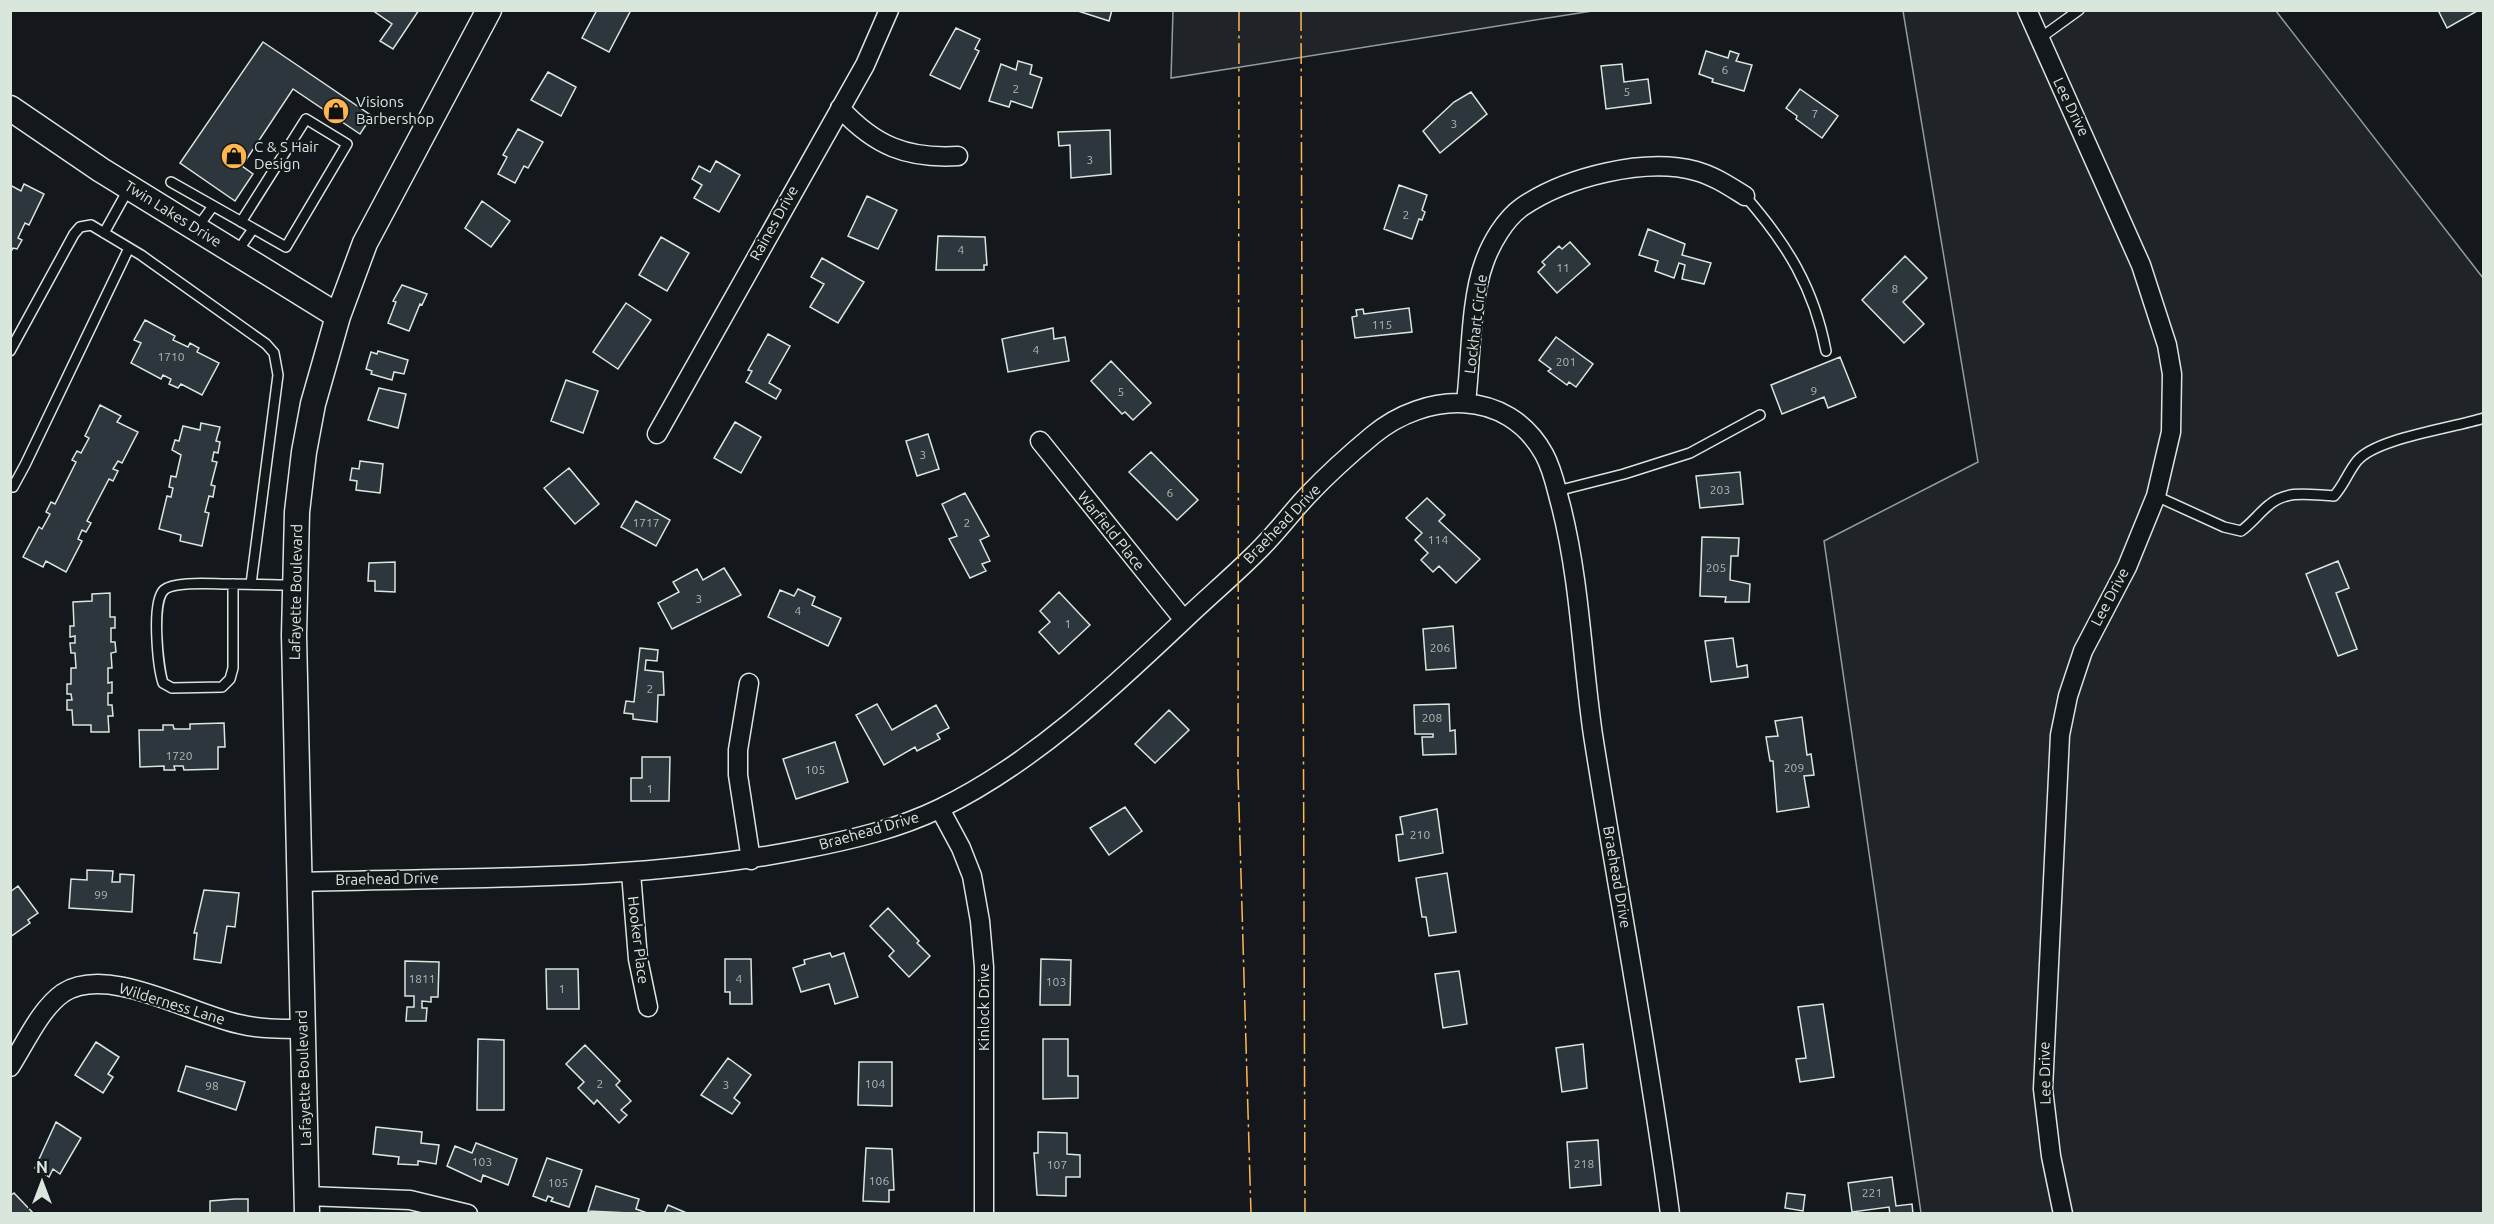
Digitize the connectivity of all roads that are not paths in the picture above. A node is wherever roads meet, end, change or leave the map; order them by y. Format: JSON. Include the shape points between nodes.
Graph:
{"nodes":[{"id":1,"x":489,"y":10,"type":"edge"},
{"id":2,"x":889,"y":10,"type":"edge"},
{"id":3,"x":2027,"y":10,"type":"edge"},
{"id":4,"x":2079,"y":10,"type":"edge"},
{"id":5,"x":2039,"y":39,"type":"junction"},
{"id":6,"x":10,"y":108,"type":"edge"},
{"id":7,"x":840,"y":108,"type":"junction"},
{"id":8,"x":957,"y":156,"type":"dead end"},
{"id":9,"x":171,"y":182,"type":"dead end"},
{"id":10,"x":129,"y":187,"type":"junction"},
{"id":11,"x":1745,"y":196,"type":"joint"},
{"id":12,"x":213,"y":206,"type":"junction"},
{"id":13,"x":241,"y":222,"type":"junction"},
{"id":14,"x":196,"y":229,"type":"junction"},
{"id":15,"x":253,"y":229,"type":"junction"},
{"id":16,"x":104,"y":233,"type":"junction"},
{"id":17,"x":129,"y":248,"type":"junction"},
{"id":18,"x":236,"y":254,"type":"junction"},
{"id":19,"x":338,"y":316,"type":"junction"},
{"id":20,"x":10,"y":351,"type":"edge"},
{"id":21,"x":1826,"y":351,"type":"dead end"},
{"id":22,"x":1466,"y":402,"type":"junction"},
{"id":23,"x":1760,"y":415,"type":"dead end"},
{"id":24,"x":2484,"y":418,"type":"edge"},
{"id":25,"x":657,"y":434,"type":"dead end"},
{"id":26,"x":1040,"y":441,"type":"dead end"},
{"id":27,"x":10,"y":486,"type":"edge"},
{"id":28,"x":1557,"y":490,"type":"junction"},
{"id":29,"x":2156,"y":496,"type":"junction"},
{"id":30,"x":233,"y":584,"type":"junction"},
{"id":31,"x":251,"y":584,"type":"junction"},
{"id":32,"x":295,"y":585,"type":"junction"},
{"id":33,"x":1184,"y":620,"type":"junction"},
{"id":34,"x":748,"y":683,"type":"dead end"},
{"id":35,"x":940,"y":809,"type":"junction"},
{"id":36,"x":751,"y":860,"type":"junction"},
{"id":37,"x":631,"y":873,"type":"junction"},
{"id":38,"x":299,"y":882,"type":"junction"},
{"id":39,"x":648,"y":1007,"type":"dead end"},
{"id":40,"x":302,"y":1029,"type":"junction"},
{"id":41,"x":10,"y":1067,"type":"edge"},
{"id":42,"x":307,"y":1204,"type":"edge"},
{"id":43,"x":468,"y":1214,"type":"edge"},
{"id":44,"x":984,"y":1214,"type":"edge"},
{"id":45,"x":1670,"y":1214,"type":"edge"},
{"id":46,"x":2063,"y":1214,"type":"edge"}],
"edges":[{"from":1,"to":19,"type":"main road","name":"Lafayette Boulevard","via":[[365,243]]},
{"from":2,"to":7,"type":"street","name":"Raines Drive","via":[[866,65]]},
{"from":3,"to":5,"type":"street","name":"Lee Drive"},
{"from":4,"to":5,"type":"lane"},
{"from":5,"to":29,"type":"street","name":"Lee Drive","via":[[2142,265],[2167,345],[2172,374],[2172,422]]},
{"from":6,"to":10,"type":"main road","name":"Twin Lakes Drive"},
{"from":7,"to":8,"type":"street","via":[[873,138],[896,150],[930,158]]},
{"from":7,"to":25,"type":"street","name":"Raines Drive"},
{"from":9,"to":12,"type":"lane"},
{"from":10,"to":14,"type":"main road","name":"Twin Lakes Drive"},
{"from":10,"to":16,"type":"lane"},
{"from":11,"to":21,"type":"lane","via":[[1796,264],[1810,292]]},
{"from":11,"to":22,"type":"street","name":"Lockhart Circle","via":[[1719,179],[1695,171],[1640,168],[1601,174],[1556,189],[1521,207],[1496,237],[1484,262]]},
{"from":12,"to":13,"type":"lane"},
{"from":12,"to":14,"type":"lane"},
{"from":13,"to":15,"type":"lane"},
{"from":13,"to":15,"type":"lane","via":[[306,120],[347,144],[286,247]]},
{"from":14,"to":18,"type":"main road","name":"Twin Lakes Drive"},
{"from":15,"to":18,"type":"lane"},
{"from":16,"to":17,"type":"lane"},
{"from":16,"to":20,"type":"lane","via":[[91,225],[80,227],[74,234]]},
{"from":17,"to":27,"type":"lane","via":[[14,487]]},
{"from":17,"to":31,"type":"lane","via":[[266,344],[278,363]]},
{"from":18,"to":19,"type":"main road","name":"Twin Lakes Drive"},
{"from":19,"to":32,"type":"main road","name":"Lafayette Boulevard","via":[[304,452]]},
{"from":22,"to":28,"type":"street","name":"Braehead Drive","via":[[1500,413],[1521,427],[1545,455]]},
{"from":22,"to":33,"type":"street","name":"Braehead Drive","via":[[1421,407],[1375,433],[1310,492],[1257,552]]},
{"from":23,"to":28,"type":"lane","via":[[1689,453]]},
{"from":24,"to":29,"type":"lane","via":[[2388,443],[2366,453],[2334,496],[2286,495],[2241,531]]},
{"from":26,"to":33,"type":"street","name":"Warfield Place"},
{"from":28,"to":45,"type":"street","name":"Braehead Drive","via":[[1573,568],[1593,730]]},
{"from":29,"to":46,"type":"street","name":"Lee Drive","via":[[2127,567],[2083,651],[2060,735],[2043,1089]]},
{"from":30,"to":30,"type":"lane","via":[[173,585],[164,590],[159,598],[157,620],[163,683],[172,688],[222,687],[230,679]]},
{"from":30,"to":31,"type":"lane"},
{"from":31,"to":32,"type":"lane"},
{"from":32,"to":38,"type":"main road","name":"Lafayette Boulevard"},
{"from":33,"to":35,"type":"street","name":"Braehead Drive","via":[[1065,726],[991,780]]},
{"from":34,"to":36,"type":"street","via":[[738,775]]},
{"from":35,"to":36,"type":"street","name":"Braehead Drive","via":[[883,830]]},
{"from":35,"to":44,"type":"street","name":"Kinlock Drive","via":[[972,876],[980,921],[984,967]]},
{"from":36,"to":37,"type":"street","name":"Braehead Drive"},
{"from":37,"to":38,"type":"street","name":"Braehead Drive"},
{"from":37,"to":39,"type":"street","name":"Hooker Place","via":[[638,959]]},
{"from":38,"to":40,"type":"main road","name":"Lafayette Boulevard"},
{"from":40,"to":41,"type":"street","name":"Wilderness Lane","via":[[241,1025],[155,996],[96,983],[63,993],[50,1005]]},
{"from":40,"to":42,"type":"main road","name":"Lafayette Boulevard"},
{"from":42,"to":43,"type":"street","via":[[410,1200]]}]}
